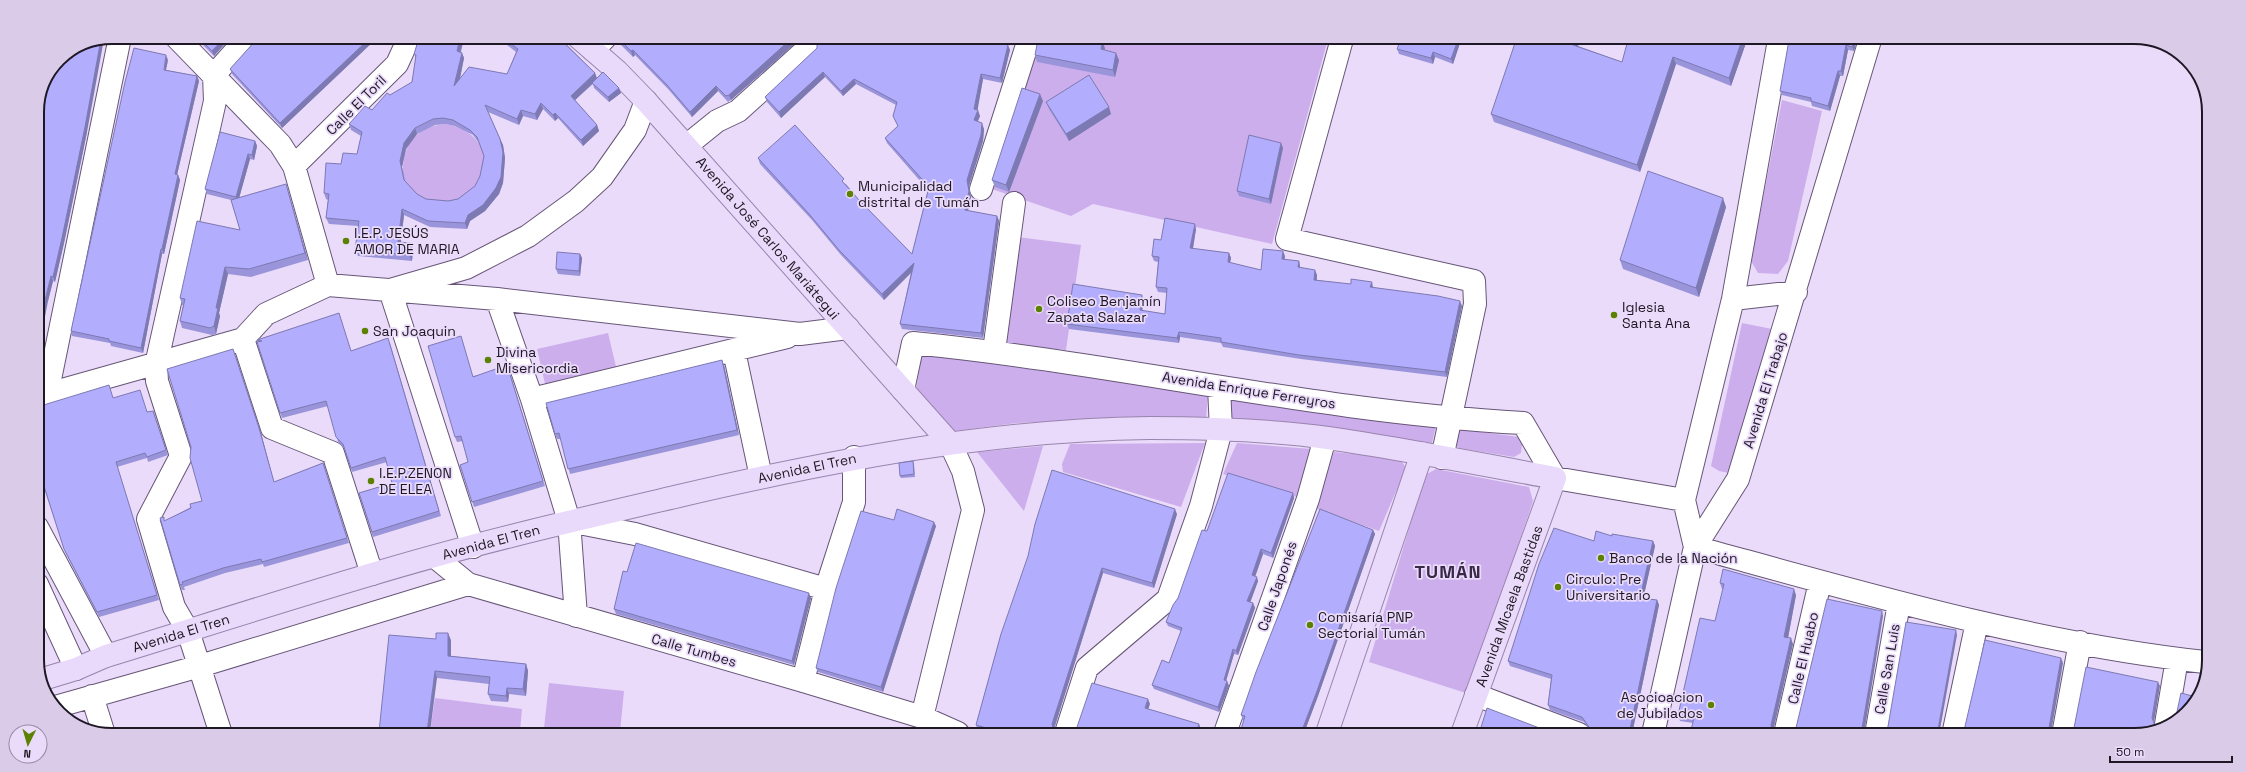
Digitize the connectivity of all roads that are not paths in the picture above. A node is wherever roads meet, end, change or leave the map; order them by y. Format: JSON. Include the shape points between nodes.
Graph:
{"nodes":[{"id":1,"x":118,"y":44,"type":"edge"},
{"id":2,"x":183,"y":44,"type":"edge"},
{"id":3,"x":242,"y":44,"type":"edge"},
{"id":4,"x":406,"y":44,"type":"edge"},
{"id":5,"x":594,"y":44,"type":"edge"},
{"id":6,"x":1027,"y":44,"type":"edge"},
{"id":7,"x":1341,"y":44,"type":"edge"},
{"id":8,"x":1778,"y":44,"type":"edge"},
{"id":9,"x":1869,"y":44,"type":"edge"},
{"id":10,"x":807,"y":49,"type":"dead end"},
{"id":11,"x":214,"y":75,"type":"junction"},
{"id":12,"x":646,"y":101,"type":"junction"},
{"id":13,"x":686,"y":146,"type":"junction"},
{"id":14,"x":294,"y":166,"type":"junction"},
{"id":15,"x":981,"y":189,"type":"dead end"},
{"id":16,"x":1014,"y":203,"type":"dead end"},
{"id":17,"x":328,"y":285,"type":"junction"},
{"id":18,"x":390,"y":290,"type":"junction"},
{"id":19,"x":1796,"y":292,"type":"junction"},
{"id":20,"x":497,"y":299,"type":"junction"},
{"id":21,"x":1733,"y":299,"type":"junction"},
{"id":22,"x":848,"y":328,"type":"junction"},
{"id":23,"x":800,"y":334,"type":"junction"},
{"id":24,"x":243,"y":340,"type":"junction"},
{"id":25,"x":734,"y":351,"type":"junction"},
{"id":26,"x":994,"y":351,"type":"junction"},
{"id":27,"x":156,"y":365,"type":"junction"},
{"id":28,"x":44,"y":386,"type":"edge"},
{"id":29,"x":1218,"y":387,"type":"junction"},
{"id":30,"x":903,"y":390,"type":"junction"},
{"id":31,"x":44,"y":394,"type":"edge"},
{"id":32,"x":532,"y":398,"type":"junction"},
{"id":33,"x":1449,"y":419,"type":"junction"},
{"id":34,"x":1221,"y":430,"type":"junction"},
{"id":35,"x":1325,"y":438,"type":"junction"},
{"id":36,"x":950,"y":443,"type":"junction"},
{"id":37,"x":1432,"y":455,"type":"junction"},
{"id":38,"x":854,"y":457,"type":"junction"},
{"id":39,"x":761,"y":476,"type":"junction"},
{"id":40,"x":1555,"y":478,"type":"junction"},
{"id":41,"x":1684,"y":500,"type":"junction"},
{"id":42,"x":570,"y":521,"type":"junction"},
{"id":43,"x":44,"y":540,"type":"edge"},
{"id":44,"x":473,"y":547,"type":"junction"},
{"id":45,"x":1695,"y":547,"type":"junction"},
{"id":46,"x":436,"y":557,"type":"junction"},
{"id":47,"x":372,"y":574,"type":"junction"},
{"id":48,"x":1820,"y":582,"type":"junction"},
{"id":49,"x":468,"y":584,"type":"junction"},
{"id":50,"x":826,"y":588,"type":"junction"},
{"id":51,"x":44,"y":599,"type":"edge"},
{"id":52,"x":1899,"y":603,"type":"junction"},
{"id":53,"x":576,"y":616,"type":"junction"},
{"id":54,"x":1977,"y":622,"type":"junction"},
{"id":55,"x":188,"y":631,"type":"junction"},
{"id":56,"x":2080,"y":642,"type":"junction"},
{"id":57,"x":106,"y":656,"type":"junction"},
{"id":58,"x":2176,"y":659,"type":"junction"},
{"id":59,"x":2202,"y":662,"type":"edge"},
{"id":60,"x":200,"y":666,"type":"junction"},
{"id":61,"x":76,"y":669,"type":"junction"},
{"id":62,"x":47,"y":679,"type":"edge"},
{"id":63,"x":803,"y":681,"type":"junction"},
{"id":64,"x":1476,"y":695,"type":"junction"},
{"id":65,"x":92,"y":696,"type":"junction"},
{"id":66,"x":61,"y":705,"type":"edge"},
{"id":67,"x":922,"y":717,"type":"junction"},
{"id":68,"x":2167,"y":719,"type":"edge"},
{"id":69,"x":1538,"y":726,"type":"edge"},
{"id":70,"x":102,"y":727,"type":"edge"},
{"id":71,"x":219,"y":728,"type":"edge"},
{"id":72,"x":947,"y":728,"type":"edge"},
{"id":73,"x":1068,"y":728,"type":"edge"},
{"id":74,"x":1227,"y":728,"type":"edge"},
{"id":75,"x":1329,"y":728,"type":"edge"},
{"id":76,"x":1464,"y":728,"type":"edge"},
{"id":77,"x":1548,"y":728,"type":"edge"},
{"id":78,"x":1654,"y":728,"type":"edge"},
{"id":79,"x":1786,"y":728,"type":"edge"},
{"id":80,"x":1877,"y":728,"type":"edge"},
{"id":81,"x":1954,"y":728,"type":"edge"},
{"id":82,"x":2064,"y":728,"type":"edge"}],
"edges":[{"from":1,"to":28,"type":"street"},
{"from":2,"to":11,"type":"street"},
{"from":3,"to":11,"type":"street"},
{"from":4,"to":14,"type":"street","name":"Calle El Toril","via":[[397,64]]},
{"from":5,"to":12,"type":"main road","name":"Avenida José Carlos Mariátegui"},
{"from":6,"to":15,"type":"street"},
{"from":7,"to":33,"type":"street","via":[[1287,239],[1474,281],[1475,304]]},
{"from":8,"to":21,"type":"street"},
{"from":9,"to":19,"type":"street","name":"Avenida El Trabajo"},
{"from":10,"to":13,"type":"street","via":[[738,111],[717,121]]},
{"from":11,"to":14,"type":"street","via":[[280,144]]},
{"from":11,"to":27,"type":"street","via":[[215,101]]},
{"from":12,"to":13,"type":"main road","name":"Avenida José Carlos Mariátegui"},
{"from":12,"to":18,"type":"street","via":[[635,130],[602,176],[576,201],[528,236],[466,268]]},
{"from":13,"to":22,"type":"main road","name":"Avenida José Carlos Mariátegui"},
{"from":14,"to":17,"type":"street"},
{"from":16,"to":26,"type":"street"},
{"from":17,"to":18,"type":"street"},
{"from":17,"to":24,"type":"street","via":[[266,314]]},
{"from":18,"to":20,"type":"street"},
{"from":18,"to":44,"type":"street"},
{"from":19,"to":21,"type":"street"},
{"from":19,"to":45,"type":"street","name":"Avenida El Trabajo","via":[[1738,479]]},
{"from":20,"to":23,"type":"street"},
{"from":20,"to":32,"type":"street"},
{"from":21,"to":41,"type":"street"},
{"from":22,"to":23,"type":"street"},
{"from":22,"to":30,"type":"main road","name":"Avenida José Carlos Mariátegui"},
{"from":23,"to":25,"type":"street"},
{"from":24,"to":27,"type":"street"},
{"from":24,"to":47,"type":"street","via":[[272,428],[333,453]]},
{"from":25,"to":32,"type":"street"},
{"from":25,"to":39,"type":"street"},
{"from":26,"to":29,"type":"street","name":"Avenida Enrique Ferreyros"},
{"from":26,"to":30,"type":"street","name":"Avenida Enrique Ferreyros","via":[[913,343]]},
{"from":27,"to":31,"type":"street"},
{"from":27,"to":55,"type":"street","via":[[157,381],[181,456],[148,519],[174,607]]},
{"from":29,"to":33,"type":"street","name":"Avenida Enrique Ferreyros"},
{"from":29,"to":34,"type":"street"},
{"from":30,"to":36,"type":"main road","name":"Avenida José Carlos Mariátegui"},
{"from":32,"to":42,"type":"street"},
{"from":33,"to":37,"type":"street"},
{"from":33,"to":40,"type":"street","name":"Avenida Enrique Ferreyros","via":[[1523,423]]},
{"from":34,"to":35,"type":"main road","name":"Avenida El Tren"},
{"from":34,"to":36,"type":"main road","name":"Avenida El Tren","via":[[1151,428],[1055,432]]},
{"from":34,"to":73,"type":"street","via":[[1201,506],[1168,599],[1087,668]]},
{"from":35,"to":37,"type":"main road","name":"Avenida El Tren"},
{"from":35,"to":74,"type":"street","name":"Calle Japonés","via":[[1308,499]]},
{"from":36,"to":38,"type":"main road","name":"Avenida El Tren"},
{"from":36,"to":67,"type":"street","via":[[962,471],[973,510]]},
{"from":37,"to":40,"type":"main road","name":"Avenida El Tren"},
{"from":37,"to":75,"type":"main road"},
{"from":38,"to":39,"type":"main road","name":"Avenida El Tren"},
{"from":38,"to":50,"type":"street","via":[[854,502]]},
{"from":39,"to":42,"type":"main road","name":"Avenida El Tren"},
{"from":40,"to":41,"type":"street"},
{"from":40,"to":64,"type":"main road","name":"Avenida Micaela Bastidas"},
{"from":41,"to":45,"type":"street"},
{"from":42,"to":44,"type":"main road","name":"Avenida El Tren"},
{"from":42,"to":50,"type":"street","via":[[635,534]]},
{"from":42,"to":53,"type":"street"},
{"from":43,"to":57,"type":"street"},
{"from":44,"to":46,"type":"main road","name":"Avenida El Tren"},
{"from":45,"to":48,"type":"street"},
{"from":45,"to":78,"type":"street","name":"Avenida El Trabajo"},
{"from":46,"to":47,"type":"main road","name":"Avenida El Tren"},
{"from":46,"to":49,"type":"street","name":"Calle Tumbes"},
{"from":47,"to":55,"type":"main road","name":"Avenida El Tren"},
{"from":48,"to":52,"type":"street"},
{"from":48,"to":79,"type":"street","name":"Calle El Huabo"},
{"from":49,"to":53,"type":"street","name":"Calle Tumbes"},
{"from":49,"to":60,"type":"street"},
{"from":50,"to":63,"type":"street"},
{"from":51,"to":61,"type":"street"},
{"from":52,"to":54,"type":"street"},
{"from":52,"to":80,"type":"street","name":"Calle San Luis"},
{"from":53,"to":63,"type":"street","name":"Calle Tumbes"},
{"from":54,"to":56,"type":"street"},
{"from":54,"to":81,"type":"street"},
{"from":55,"to":57,"type":"main road","name":"Avenida El Tren"},
{"from":55,"to":60,"type":"street"},
{"from":56,"to":58,"type":"street"},
{"from":56,"to":82,"type":"street"},
{"from":57,"to":61,"type":"main road","name":"Avenida El Tren"},
{"from":58,"to":59,"type":"street"},
{"from":58,"to":68,"type":"street"},
{"from":60,"to":65,"type":"street"},
{"from":60,"to":71,"type":"street"},
{"from":61,"to":62,"type":"main road","name":"Avenida El Tren"},
{"from":63,"to":67,"type":"street","name":"Calle Tumbes"},
{"from":64,"to":69,"type":"street"},
{"from":64,"to":76,"type":"main road","name":"Avenida Micaela Bastidas"},
{"from":65,"to":66,"type":"street"},
{"from":65,"to":70,"type":"street"},
{"from":67,"to":72,"type":"street","name":"Calle Tumbes"},
{"from":69,"to":77,"type":"street"}]}
